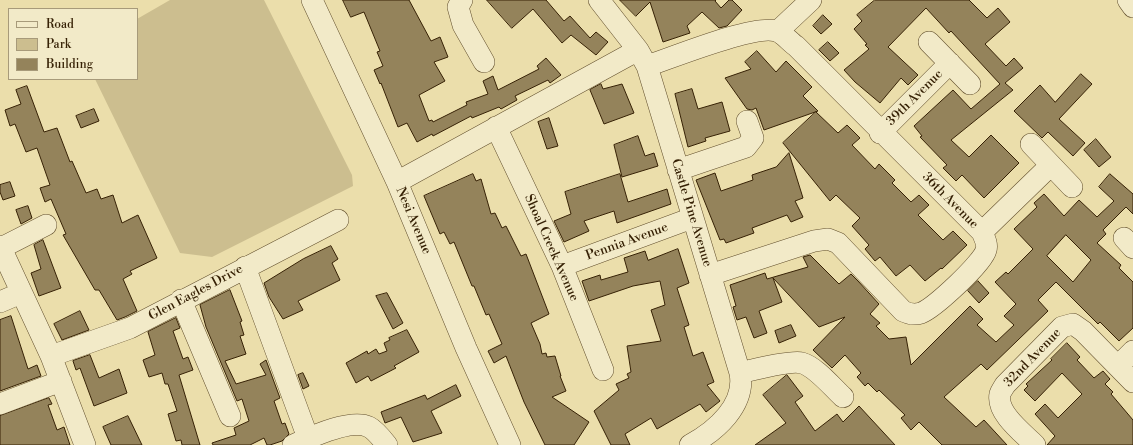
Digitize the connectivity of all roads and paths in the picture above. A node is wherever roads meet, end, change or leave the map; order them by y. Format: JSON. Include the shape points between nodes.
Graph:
{"nodes":[{"id":1,"x":312,"y":0,"type":"edge"},
{"id":2,"x":462,"y":0,"type":"edge"},
{"id":3,"x":811,"y":0,"type":"edge"},
{"id":4,"x":1128,"y":0,"type":"edge"},
{"id":5,"x":603,"y":1,"type":"edge"},
{"id":6,"x":1133,"y":7,"type":"edge"},
{"id":7,"x":778,"y":31,"type":"junction"},
{"id":8,"x":929,"y":42,"type":"dead end"},
{"id":9,"x":642,"y":58,"type":"junction"},
{"id":10,"x":484,"y":62,"type":"dead end"},
{"id":11,"x":950,"y":63,"type":"junction"},
{"id":12,"x":970,"y":84,"type":"dead end"},
{"id":13,"x":747,"y":121,"type":"dead end"},
{"id":14,"x":496,"y":127,"type":"junction"},
{"id":15,"x":880,"y":133,"type":"junction"},
{"id":16,"x":1032,"y":144,"type":"dead end"},
{"id":17,"x":1051,"y":165,"type":"junction"},
{"id":18,"x":678,"y":170,"type":"junction"},
{"id":19,"x":397,"y":182,"type":"junction"},
{"id":20,"x":1072,"y":187,"type":"dead end"},
{"id":21,"x":692,"y":218,"type":"junction"},
{"id":22,"x":338,"y":220,"type":"dead end"},
{"id":23,"x":46,"y":225,"type":"dead end"},
{"id":24,"x":982,"y":232,"type":"junction"},
{"id":25,"x":0,"y":247,"type":"edge"},
{"id":26,"x":562,"y":266,"type":"junction"},
{"id":27,"x":245,"y":267,"type":"junction"},
{"id":28,"x":710,"y":275,"type":"junction"},
{"id":29,"x":22,"y":293,"type":"junction"},
{"id":30,"x":181,"y":300,"type":"junction"},
{"id":31,"x":0,"y":302,"type":"edge"},
{"id":32,"x":1133,"y":351,"type":"edge"},
{"id":33,"x":51,"y":356,"type":"junction"},
{"id":34,"x":1118,"y":366,"type":"junction"},
{"id":35,"x":603,"y":370,"type":"dead end"},
{"id":36,"x":740,"y":373,"type":"junction"},
{"id":37,"x":61,"y":381,"type":"junction"},
{"id":38,"x":1133,"y":382,"type":"edge"},
{"id":39,"x":843,"y":397,"type":"dead end"},
{"id":40,"x":0,"y":404,"type":"edge"},
{"id":41,"x":230,"y":416,"type":"dead end"},
{"id":42,"x":716,"y":438,"type":"edge"},
{"id":43,"x":300,"y":442,"type":"edge"},
{"id":44,"x":85,"y":445,"type":"edge"},
{"id":45,"x":386,"y":445,"type":"edge"},
{"id":46,"x":510,"y":445,"type":"edge"},
{"id":47,"x":690,"y":445,"type":"edge"},
{"id":48,"x":1035,"y":445,"type":"edge"}],
"edges":[{"from":1,"to":19,"type":"street","name":"Nesi Avenue"},
{"from":2,"to":10,"type":"street","via":[[458,7],[464,25]]},
{"from":3,"to":7,"type":"street"},
{"from":4,"to":6,"type":"street"},
{"from":5,"to":9,"type":"street","name":"Castle Pine Avenue"},
{"from":7,"to":9,"type":"street","via":[[745,33]]},
{"from":7,"to":15,"type":"street","name":"36th Avenue","via":[[796,46]]},
{"from":8,"to":11,"type":"street","name":"39th Avenue"},
{"from":9,"to":14,"type":"street"},
{"from":9,"to":18,"type":"street","name":"Castle Pine Avenue"},
{"from":11,"to":12,"type":"street","name":"39th Avenue"},
{"from":11,"to":15,"type":"street","name":"39th Avenue"},
{"from":13,"to":18,"type":"street","via":[[752,138],[746,147]]},
{"from":14,"to":19,"type":"street"},
{"from":14,"to":26,"type":"street","name":"Shoal Creek Avenue"},
{"from":15,"to":24,"type":"street","name":"36th Avenue"},
{"from":16,"to":17,"type":"street"},
{"from":17,"to":20,"type":"street"},
{"from":17,"to":24,"type":"street"},
{"from":18,"to":21,"type":"street","name":"Castle Pine Avenue"},
{"from":19,"to":46,"type":"street","name":"Nesi Avenue","via":[[466,348]]},
{"from":21,"to":26,"type":"street","name":"Pennia Avenue"},
{"from":21,"to":28,"type":"street","name":"Castle Pine Avenue"},
{"from":22,"to":27,"type":"street","name":"Glen Eagles Drive"},
{"from":23,"to":25,"type":"street"},
{"from":24,"to":28,"type":"street","name":"36th Avenue","via":[[986,250],[979,262],[936,305],[921,313],[911,314],[903,311],[838,243],[828,239],[814,241]]},
{"from":25,"to":29,"type":"street"},
{"from":26,"to":35,"type":"street","name":"Shoal Creek Avenue"},
{"from":27,"to":30,"type":"street","name":"Glen Eagles Drive"},
{"from":27,"to":43,"type":"street"},
{"from":28,"to":36,"type":"street","name":"Castle Pine Avenue"},
{"from":29,"to":31,"type":"street"},
{"from":29,"to":33,"type":"street"},
{"from":30,"to":33,"type":"street","name":"Glen Eagles Drive","via":[[130,328]]},
{"from":30,"to":41,"type":"street"},
{"from":32,"to":34,"type":"street"},
{"from":33,"to":37,"type":"street"},
{"from":34,"to":38,"type":"street","name":"32nd Avenue"},
{"from":34,"to":48,"type":"street","name":"32nd Avenue","via":[[1073,324],[1062,327],[1005,385],[1000,394],[1002,407],[1008,417]]},
{"from":36,"to":39,"type":"street","via":[[801,363],[819,374]]},
{"from":36,"to":42,"type":"street","name":"Castle Pine Avenue","via":[[742,383],[738,398],[720,424]]},
{"from":37,"to":40,"type":"street"},
{"from":37,"to":44,"type":"street"},
{"from":42,"to":47,"type":"street","name":"Castle Pine Avenue","via":[[704,438]]},
{"from":43,"to":45,"type":"street","via":[[352,424],[370,427]]}]}
